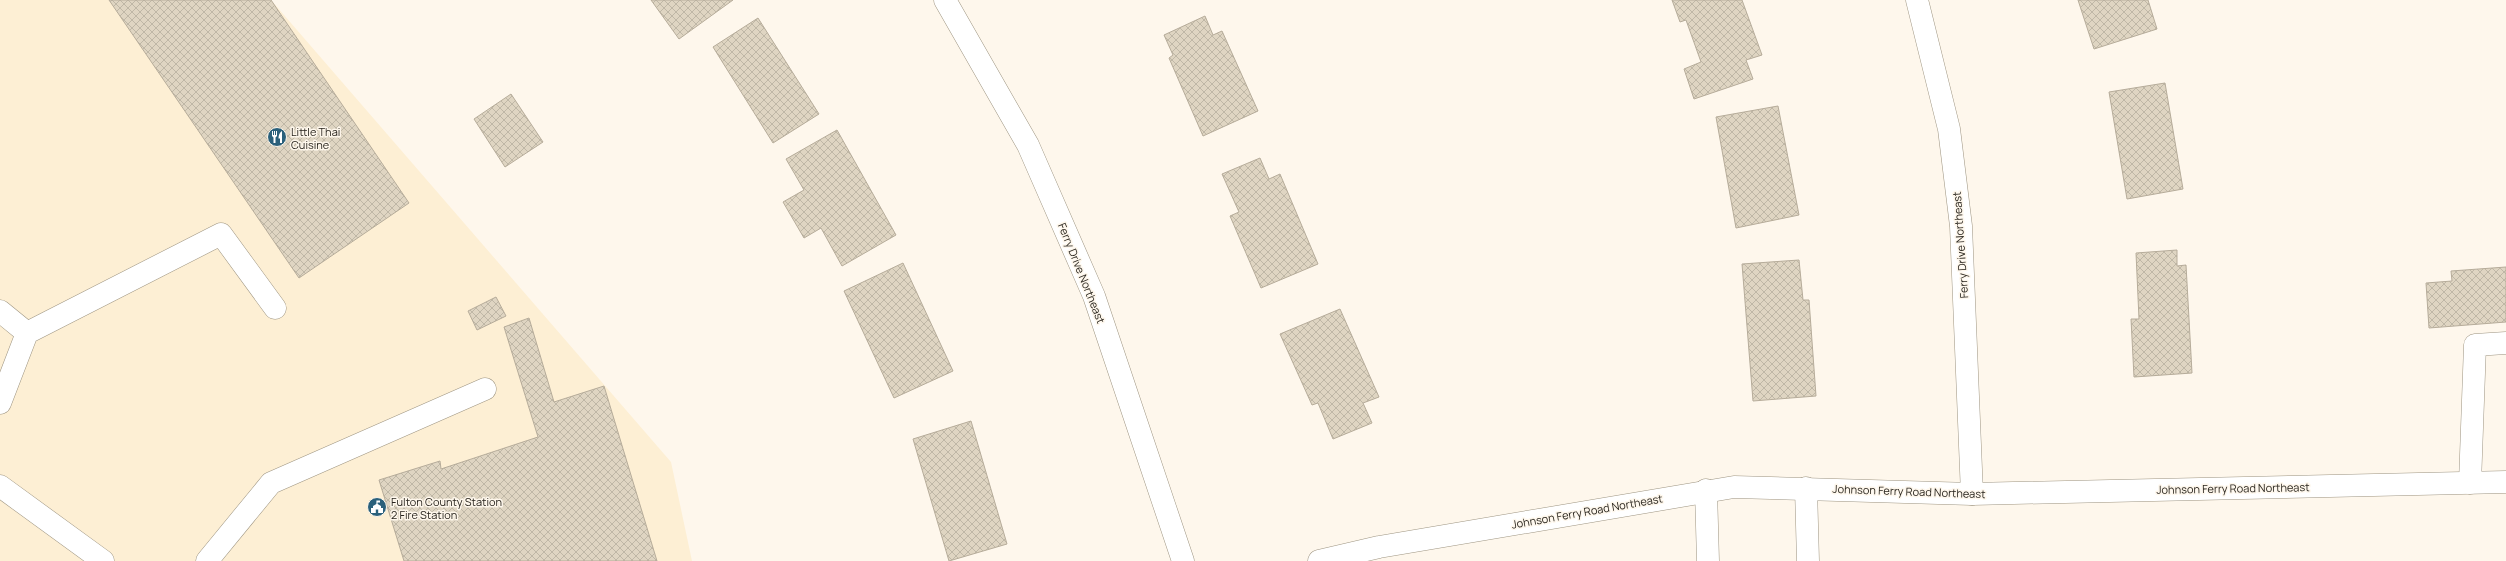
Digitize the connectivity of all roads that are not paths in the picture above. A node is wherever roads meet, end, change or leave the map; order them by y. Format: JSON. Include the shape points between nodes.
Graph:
{"nodes":[{"id":1,"x":945,"y":0,"type":"edge"},
{"id":2,"x":1917,"y":0,"type":"edge"},
{"id":3,"x":275,"y":308,"type":"dead end"},
{"id":4,"x":0,"y":312,"type":"edge"},
{"id":5,"x":26,"y":333,"type":"junction"},
{"id":6,"x":2506,"y":343,"type":"edge"},
{"id":7,"x":485,"y":390,"type":"dead end"},
{"id":8,"x":0,"y":403,"type":"edge"},
{"id":9,"x":2506,"y":482,"type":"edge"},
{"id":10,"x":2470,"y":484,"type":"junction"},
{"id":11,"x":0,"y":486,"type":"edge"},
{"id":12,"x":1806,"y":488,"type":"junction"},
{"id":13,"x":1706,"y":490,"type":"junction"},
{"id":14,"x":1972,"y":494,"type":"junction"},
{"id":15,"x":103,"y":561,"type":"edge"},
{"id":16,"x":207,"y":561,"type":"edge"},
{"id":17,"x":1183,"y":561,"type":"edge"},
{"id":18,"x":1319,"y":561,"type":"edge"},
{"id":19,"x":1708,"y":561,"type":"edge"},
{"id":20,"x":1808,"y":561,"type":"edge"}],
"edges":[{"from":1,"to":17,"type":"street","name":"Ferry Drive Northeast","via":[[1028,144],[1091,289]]},
{"from":2,"to":14,"type":"street","name":"Ferry Drive Northeast","via":[[1949,129],[1960,219]]},
{"from":3,"to":5,"type":"street","via":[[221,234]]},
{"from":4,"to":5,"type":"street"},
{"from":5,"to":8,"type":"street"},
{"from":6,"to":10,"type":"street","via":[[2475,345]]},
{"from":7,"to":16,"type":"street","via":[[271,482]]},
{"from":9,"to":10,"type":"street","name":"Johnson Ferry Road Northeast"},
{"from":10,"to":14,"type":"street","name":"Johnson Ferry Road Northeast"},
{"from":11,"to":15,"type":"street"},
{"from":12,"to":13,"type":"street","name":"Johnson Ferry Road Northeast","via":[[1734,487]]},
{"from":12,"to":14,"type":"street","name":"Johnson Ferry Road Northeast"},
{"from":12,"to":20,"type":"street"},
{"from":13,"to":18,"type":"street","name":"Johnson Ferry Road Northeast","via":[[1379,547]]},
{"from":13,"to":19,"type":"street"}]}
